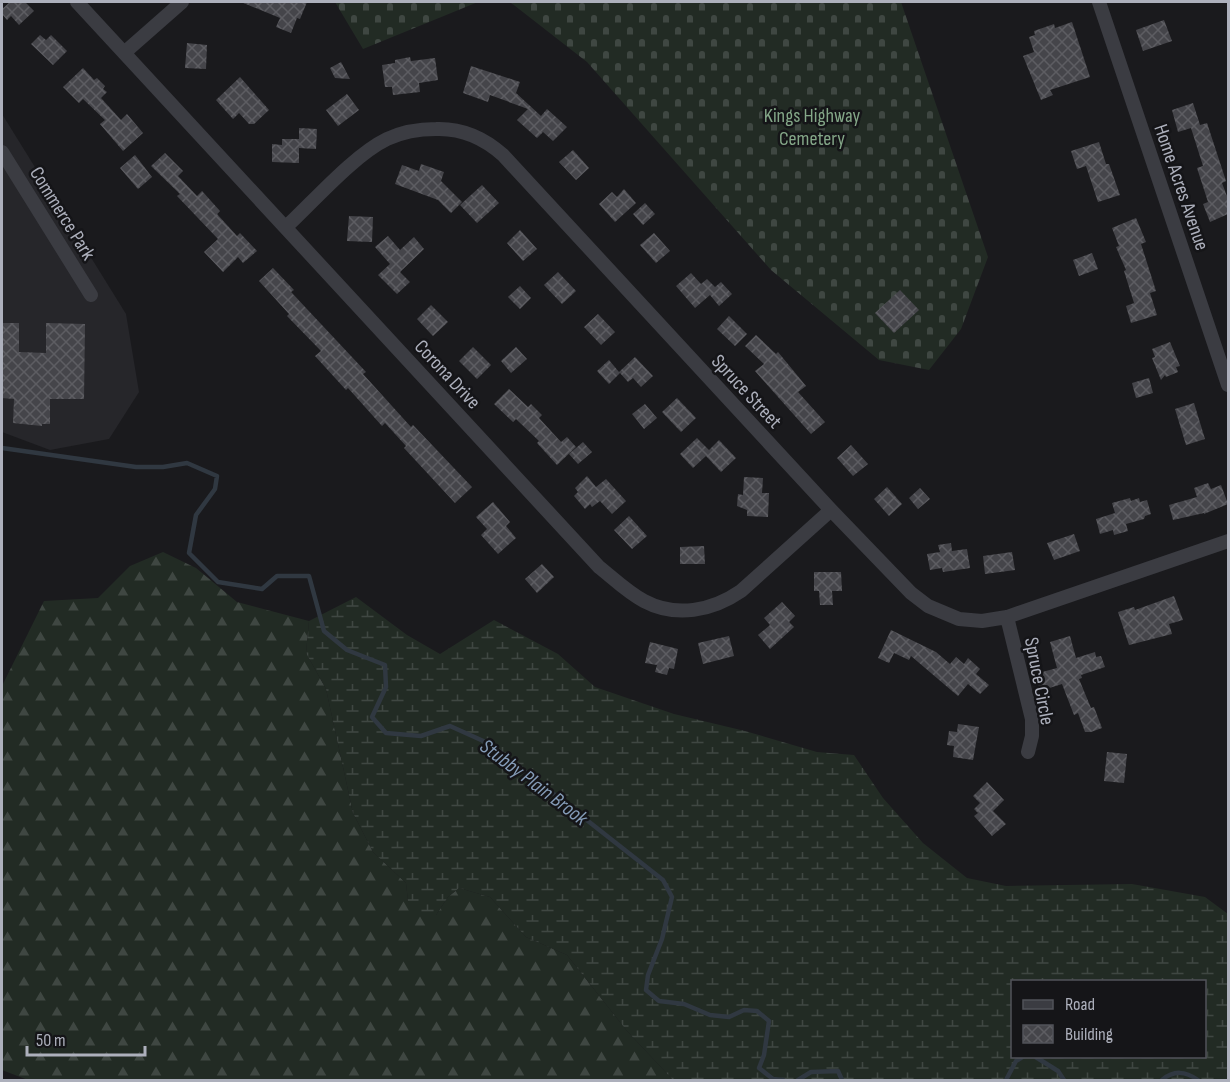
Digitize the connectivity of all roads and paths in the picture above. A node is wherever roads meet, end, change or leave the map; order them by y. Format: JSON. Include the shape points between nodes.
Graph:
{"nodes":[{"id":1,"x":77,"y":2,"type":"edge"},
{"id":2,"x":182,"y":2,"type":"edge"},
{"id":3,"x":1099,"y":2,"type":"edge"},
{"id":4,"x":124,"y":53,"type":"junction"},
{"id":5,"x":2,"y":152,"type":"edge"},
{"id":6,"x":286,"y":227,"type":"junction"},
{"id":7,"x":91,"y":296,"type":"dead end"},
{"id":8,"x":1228,"y":385,"type":"edge"},
{"id":9,"x":831,"y":510,"type":"junction"},
{"id":10,"x":1228,"y":541,"type":"edge"},
{"id":11,"x":1007,"y":617,"type":"junction"},
{"id":12,"x":1029,"y":752,"type":"dead end"}],
"edges":[{"from":1,"to":4,"type":"street","name":"Corona Drive"},
{"from":2,"to":4,"type":"street"},
{"from":3,"to":8,"type":"street","name":"Home Acres Avenue"},
{"from":4,"to":6,"type":"street","name":"Corona Drive"},
{"from":5,"to":7,"type":"street","name":"Commerce Park"},
{"from":6,"to":9,"type":"street","name":"Spruce Street","via":[[360,158],[386,140],[410,132],[440,129],[480,137],[503,155]]},
{"from":6,"to":9,"type":"street","name":"Corona Drive","via":[[599,567],[644,601],[682,611],[712,607],[728,600]]},
{"from":9,"to":11,"type":"street","name":"Spruce Street","via":[[927,606],[968,620]]},
{"from":10,"to":11,"type":"street","name":"Spruce Street"},
{"from":11,"to":12,"type":"street","name":"Spruce Circle","via":[[1032,719]]}]}
